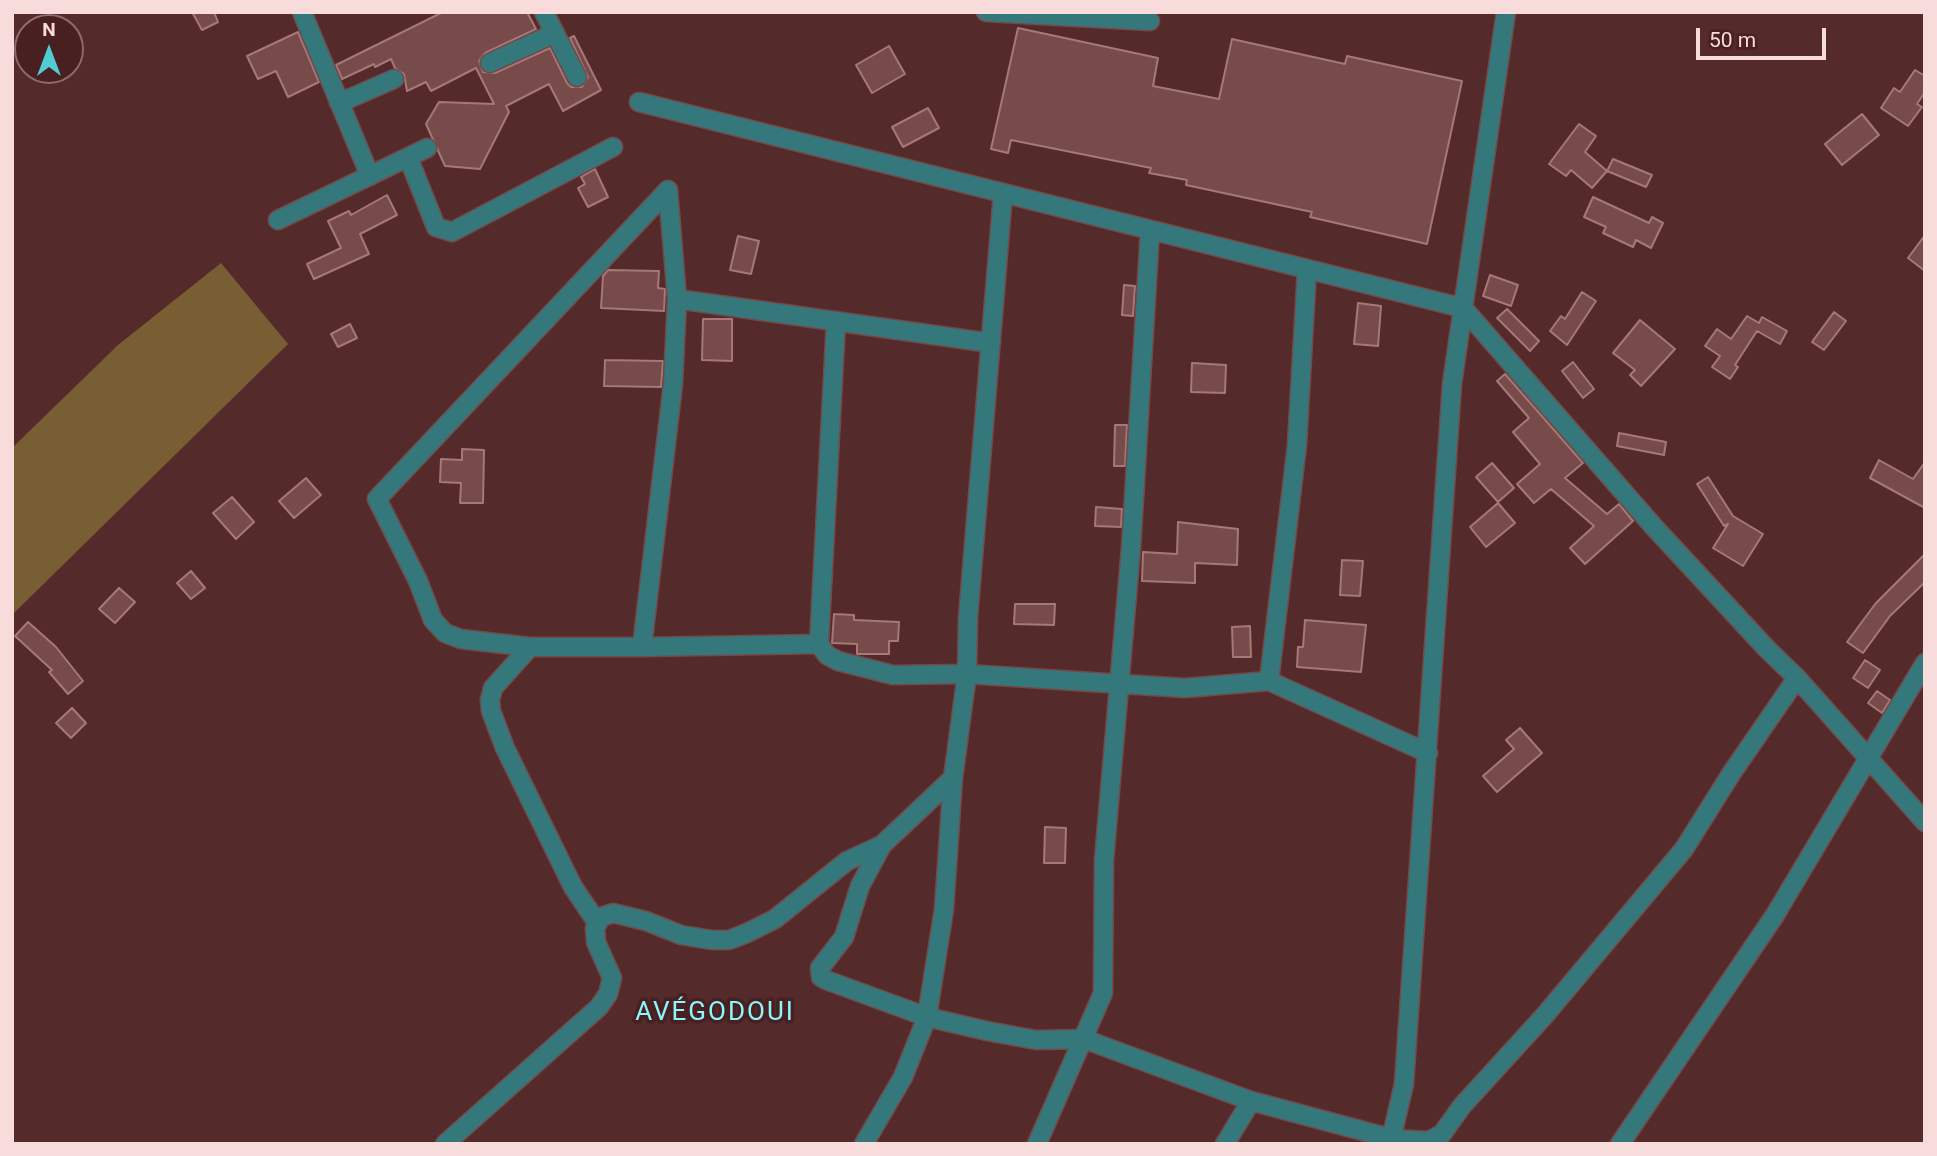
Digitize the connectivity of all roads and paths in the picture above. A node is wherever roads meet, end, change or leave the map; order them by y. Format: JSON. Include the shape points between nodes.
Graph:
{"nodes":[{"id":1,"x":302,"y":12,"type":"edge"},
{"id":2,"x":986,"y":12,"type":"edge"},
{"id":3,"x":1506,"y":12,"type":"edge"},
{"id":4,"x":536,"y":13,"type":"edge"},
{"id":5,"x":1150,"y":21,"type":"dead end"},
{"id":6,"x":555,"y":33,"type":"junction"},
{"id":7,"x":490,"y":64,"type":"dead end"},
{"id":8,"x":577,"y":77,"type":"dead end"},
{"id":9,"x":394,"y":79,"type":"dead end"},
{"id":10,"x":639,"y":102,"type":"dead end"},
{"id":11,"x":339,"y":103,"type":"junction"},
{"id":12,"x":613,"y":147,"type":"dead end"},
{"id":13,"x":427,"y":148,"type":"dead end"},
{"id":14,"x":408,"y":157,"type":"junction"},
{"id":15,"x":369,"y":176,"type":"junction"},
{"id":16,"x":1003,"y":193,"type":"junction"},
{"id":17,"x":278,"y":220,"type":"dead end"},
{"id":18,"x":1150,"y":230,"type":"junction"},
{"id":19,"x":1307,"y":269,"type":"junction"},
{"id":20,"x":677,"y":299,"type":"junction"},
{"id":21,"x":1463,"y":308,"type":"junction"},
{"id":22,"x":836,"y":321,"type":"junction"},
{"id":23,"x":990,"y":343,"type":"junction"},
{"id":24,"x":819,"y":644,"type":"junction"},
{"id":25,"x":530,"y":647,"type":"junction"},
{"id":26,"x":642,"y":647,"type":"junction"},
{"id":27,"x":1925,"y":663,"type":"edge"},
{"id":28,"x":967,"y":674,"type":"junction"},
{"id":29,"x":1797,"y":678,"type":"junction"},
{"id":30,"x":1269,"y":681,"type":"junction"},
{"id":31,"x":1118,"y":684,"type":"junction"},
{"id":32,"x":1429,"y":753,"type":"junction"},
{"id":33,"x":1866,"y":757,"type":"junction"},
{"id":34,"x":953,"y":778,"type":"junction"},
{"id":35,"x":1925,"y":822,"type":"edge"},
{"id":36,"x":882,"y":845,"type":"junction"},
{"id":37,"x":596,"y":921,"type":"junction"},
{"id":38,"x":927,"y":1017,"type":"junction"},
{"id":39,"x":1084,"y":1039,"type":"junction"},
{"id":40,"x":1251,"y":1101,"type":"junction"},
{"id":41,"x":1392,"y":1141,"type":"edge"},
{"id":42,"x":1623,"y":1142,"type":"edge"},
{"id":43,"x":445,"y":1144,"type":"edge"},
{"id":44,"x":864,"y":1144,"type":"edge"},
{"id":45,"x":1037,"y":1144,"type":"edge"},
{"id":46,"x":1225,"y":1144,"type":"edge"}],
"edges":[{"from":1,"to":11,"type":"street"},
{"from":2,"to":5,"type":"street"},
{"from":3,"to":21,"type":"street"},
{"from":4,"to":6,"type":"street"},
{"from":6,"to":7,"type":"street"},
{"from":6,"to":8,"type":"street"},
{"from":9,"to":11,"type":"street"},
{"from":10,"to":16,"type":"street"},
{"from":11,"to":15,"type":"street"},
{"from":12,"to":14,"type":"street","via":[[452,232],[436,227]]},
{"from":13,"to":14,"type":"street"},
{"from":14,"to":15,"type":"street"},
{"from":15,"to":17,"type":"street"},
{"from":16,"to":18,"type":"street"},
{"from":16,"to":23,"type":"street"},
{"from":18,"to":19,"type":"street"},
{"from":18,"to":31,"type":"street"},
{"from":19,"to":21,"type":"street"},
{"from":19,"to":30,"type":"street","via":[[1297,445]]},
{"from":20,"to":22,"type":"street"},
{"from":20,"to":25,"type":"street","via":[[668,190],[377,499],[433,620],[445,634]]},
{"from":20,"to":26,"type":"street","via":[[673,384]]},
{"from":21,"to":29,"type":"street","via":[[1654,527]]},
{"from":21,"to":32,"type":"street","via":[[1452,384]]},
{"from":22,"to":23,"type":"street"},
{"from":22,"to":24,"type":"street"},
{"from":23,"to":28,"type":"street"},
{"from":24,"to":26,"type":"street"},
{"from":24,"to":28,"type":"street","via":[[838,661],[893,675]]},
{"from":25,"to":26,"type":"street"},
{"from":25,"to":37,"type":"street","via":[[493,688],[491,710],[552,845]]},
{"from":27,"to":33,"type":"street"},
{"from":28,"to":31,"type":"street"},
{"from":28,"to":34,"type":"street"},
{"from":29,"to":33,"type":"street"},
{"from":29,"to":41,"type":"street","via":[[1684,849],[1545,1015],[1462,1105],[1442,1134],[1429,1140]]},
{"from":30,"to":31,"type":"street","via":[[1185,688]]},
{"from":30,"to":32,"type":"street"},
{"from":31,"to":39,"type":"street","via":[[1104,860],[1102,993]]},
{"from":32,"to":41,"type":"street","via":[[1404,1084]]},
{"from":33,"to":35,"type":"street"},
{"from":33,"to":42,"type":"street","via":[[1775,915]]},
{"from":34,"to":36,"type":"street"},
{"from":34,"to":38,"type":"street","via":[[944,909]]},
{"from":36,"to":37,"type":"street","via":[[847,861],[775,919],[729,940],[681,934],[613,914]]},
{"from":36,"to":38,"type":"street","via":[[860,886],[844,937],[820,973],[826,980]]},
{"from":37,"to":43,"type":"street","via":[[596,942],[612,978],[608,994]]},
{"from":38,"to":39,"type":"street","via":[[1036,1040]]},
{"from":38,"to":44,"type":"street","via":[[903,1077]]},
{"from":39,"to":40,"type":"street"},
{"from":39,"to":45,"type":"street"},
{"from":40,"to":41,"type":"street"},
{"from":40,"to":46,"type":"street"}]}
